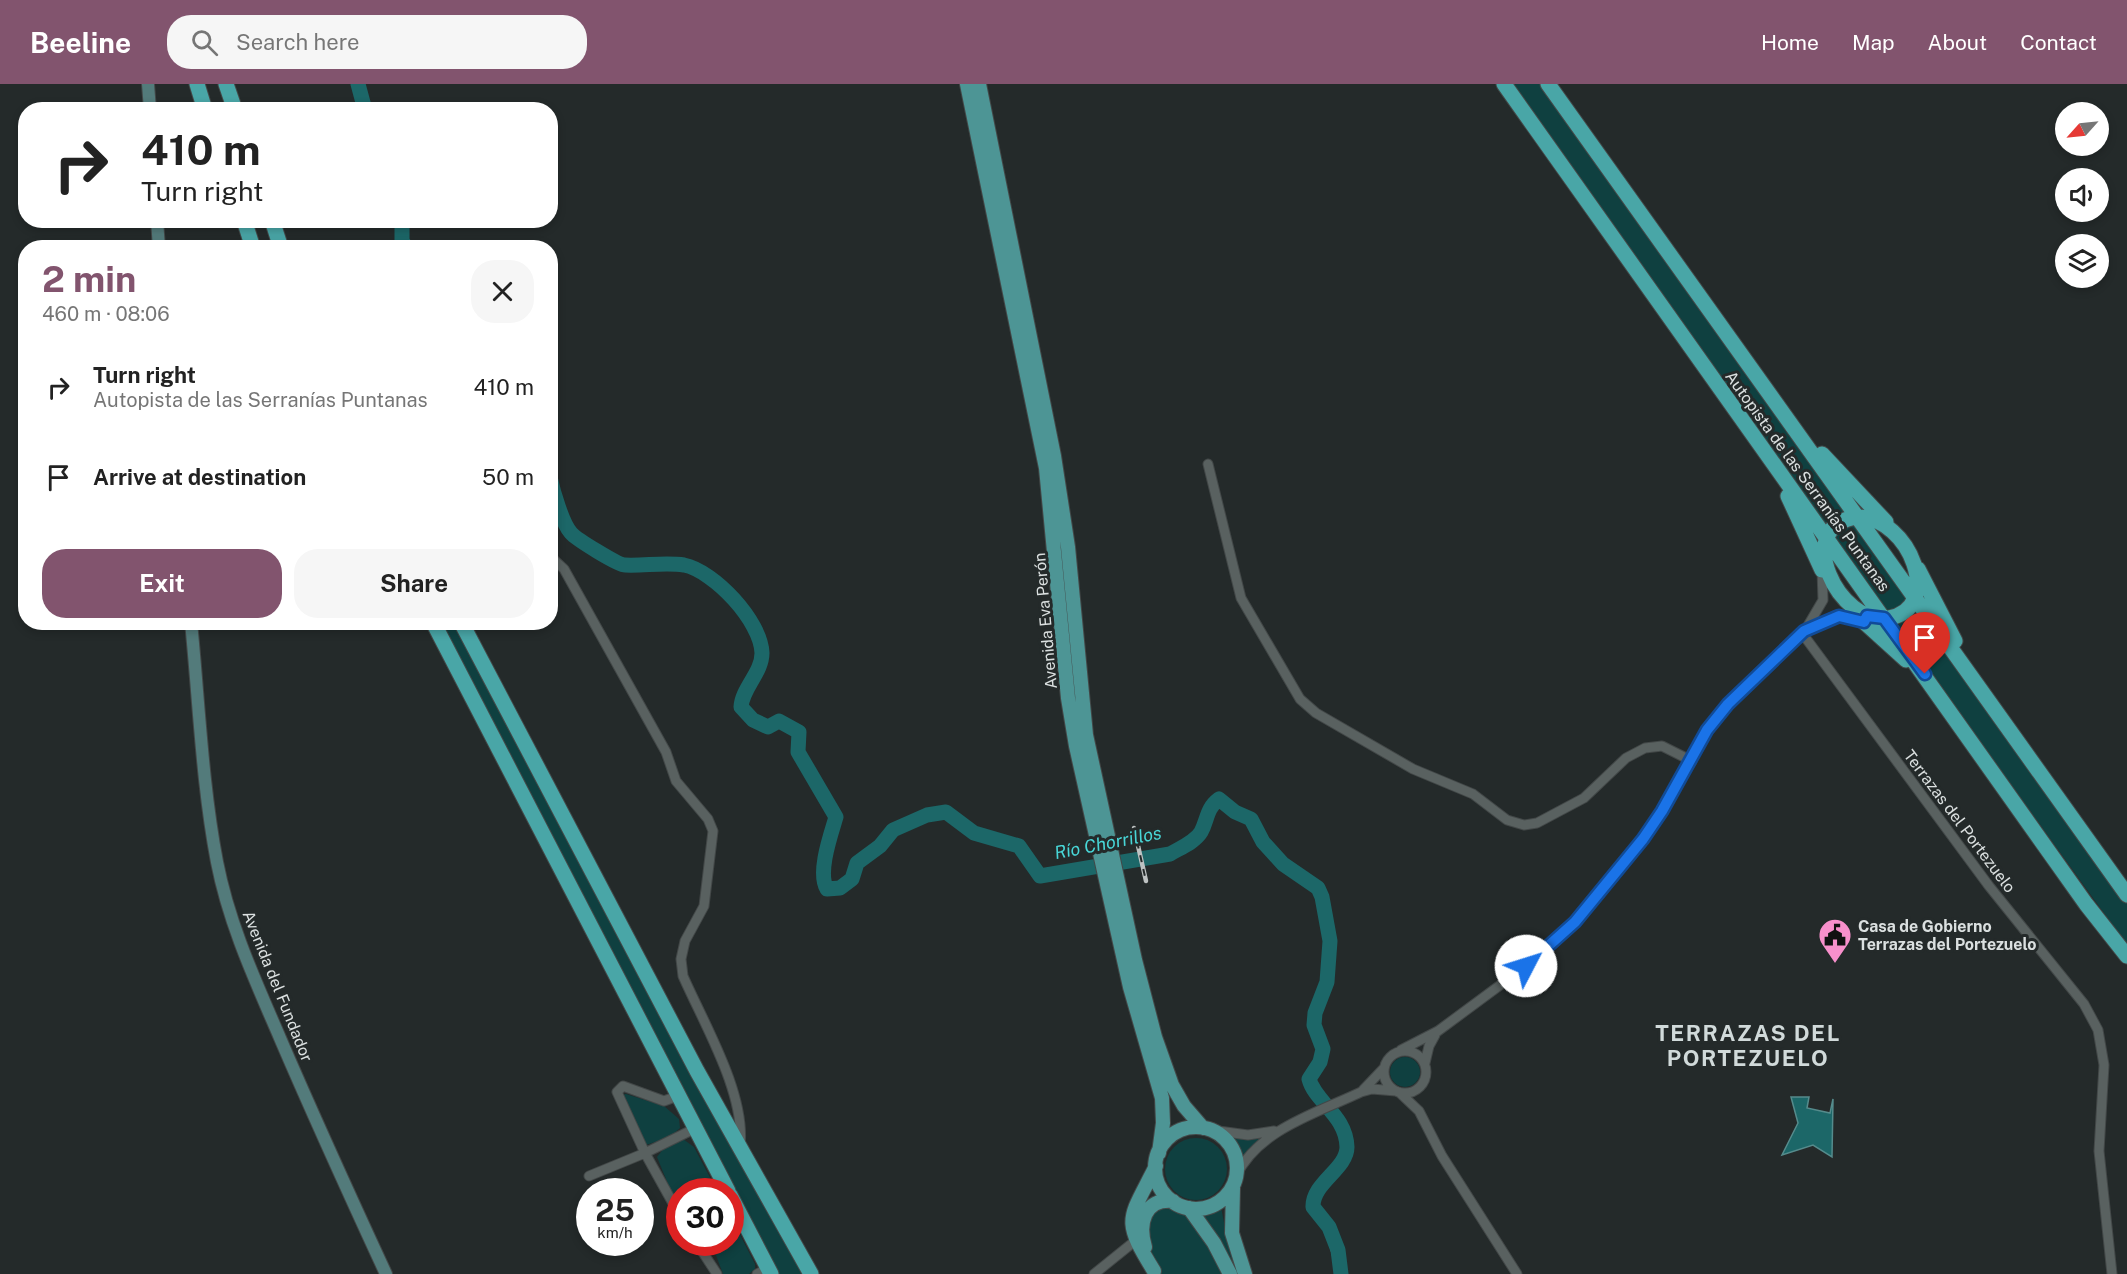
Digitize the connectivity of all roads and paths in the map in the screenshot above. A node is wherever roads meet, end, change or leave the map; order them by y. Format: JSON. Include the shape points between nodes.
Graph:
{"nodes":[{"id":1,"x":148,"y":84,"type":"edge"},
{"id":2,"x":196,"y":84,"type":"edge"},
{"id":3,"x":226,"y":84,"type":"edge"},
{"id":4,"x":967,"y":84,"type":"edge"},
{"id":5,"x":979,"y":84,"type":"edge"},
{"id":6,"x":1548,"y":84,"type":"edge"},
{"id":7,"x":1560,"y":84,"type":"edge"},
{"id":8,"x":1505,"y":86,"type":"edge"},
{"id":9,"x":149,"y":102,"type":"edge"},
{"id":10,"x":202,"y":102,"type":"edge"},
{"id":11,"x":232,"y":102,"type":"edge"},
{"id":12,"x":1687,"y":278,"type":"junction"},
{"id":13,"x":1790,"y":421,"type":"junction"},
{"id":14,"x":1766,"y":454,"type":"junction"},
{"id":15,"x":1208,"y":464,"type":"dead end"},
{"id":16,"x":1857,"y":517,"type":"junction"},
{"id":17,"x":1896,"y":533,"type":"junction"},
{"id":18,"x":1827,"y":538,"type":"junction"},
{"id":19,"x":1911,"y":557,"type":"junction"},
{"id":20,"x":558,"y":563,"type":"edge"},
{"id":21,"x":1824,"y":569,"type":"junction"},
{"id":22,"x":1914,"y":597,"type":"junction"},
{"id":23,"x":1884,"y":618,"type":"junction"},
{"id":24,"x":1865,"y":619,"type":"junction"},
{"id":25,"x":192,"y":630,"type":"edge"},
{"id":26,"x":437,"y":630,"type":"edge"},
{"id":27,"x":465,"y":630,"type":"edge"},
{"id":28,"x":1803,"y":632,"type":"junction"},
{"id":29,"x":1973,"y":679,"type":"junction"},
{"id":30,"x":1938,"y":693,"type":"junction"},
{"id":31,"x":1692,"y":760,"type":"junction"},
{"id":32,"x":1102,"y":832,"type":"junction"},
{"id":33,"x":2127,"y":894,"type":"edge"},
{"id":34,"x":1115,"y":897,"type":"junction"},
{"id":35,"x":2127,"y":956,"type":"edge"},
{"id":36,"x":1438,"y":1031,"type":"junction"},
{"id":37,"x":1401,"y":1050,"type":"junction"},
{"id":38,"x":1425,"y":1063,"type":"junction"},
{"id":39,"x":1384,"y":1068,"type":"junction"},
{"id":40,"x":1423,"y":1084,"type":"junction"},
{"id":41,"x":1361,"y":1092,"type":"junction"},
{"id":42,"x":1397,"y":1092,"type":"junction"},
{"id":43,"x":680,"y":1095,"type":"junction"},
{"id":44,"x":1419,"y":1111,"type":"junction"},
{"id":45,"x":1287,"y":1127,"type":"junction"},
{"id":46,"x":696,"y":1128,"type":"junction"},
{"id":47,"x":1207,"y":1129,"type":"junction"},
{"id":48,"x":740,"y":1146,"type":"junction"},
{"id":49,"x":645,"y":1153,"type":"junction"},
{"id":50,"x":1157,"y":1159,"type":"junction"},
{"id":51,"x":589,"y":1176,"type":"dead end"},
{"id":52,"x":721,"y":1178,"type":"edge"},
{"id":53,"x":1235,"y":1180,"type":"junction"},
{"id":54,"x":666,"y":1191,"type":"edge"},
{"id":55,"x":1173,"y":1202,"type":"junction"},
{"id":56,"x":1189,"y":1208,"type":"junction"},
{"id":57,"x":744,"y":1226,"type":"edge"},
{"id":58,"x":1135,"y":1241,"type":"junction"},
{"id":59,"x":705,"y":1256,"type":"edge"},
{"id":60,"x":765,"y":1272,"type":"edge"},
{"id":61,"x":1155,"y":1273,"type":"edge"},
{"id":62,"x":386,"y":1274,"type":"edge"},
{"id":63,"x":717,"y":1274,"type":"edge"},
{"id":64,"x":811,"y":1274,"type":"edge"},
{"id":65,"x":1094,"y":1274,"type":"edge"},
{"id":66,"x":1230,"y":1274,"type":"edge"},
{"id":67,"x":1245,"y":1274,"type":"edge"},
{"id":68,"x":1517,"y":1274,"type":"edge"},
{"id":69,"x":2112,"y":1274,"type":"edge"}],
"edges":[{"from":1,"to":9,"type":"main road"},
{"from":2,"to":10,"type":"highway"},
{"from":3,"to":11,"type":"highway"},
{"from":4,"to":32,"type":"main road","name":"Avenida Eva Perón","via":[[1046,468],[1068,698]]},
{"from":5,"to":32,"type":"main road","name":"Avenida Eva Perón","via":[[1054,456],[1068,547],[1081,702]]},
{"from":6,"to":12,"type":"highway","name":"Autopista de las Serranías Puntanas"},
{"from":7,"to":12,"type":"highway","via":[[1653,215]]},
{"from":8,"to":14,"type":"highway","name":"Autopista de las Serranías Puntanas"},
{"from":12,"to":13,"type":"highway","name":"Autopista de las Serranías Puntanas"},
{"from":13,"to":16,"type":"highway","name":"Autopista de las Serranías Puntanas"},
{"from":13,"to":17,"type":"highway"},
{"from":14,"to":18,"type":"highway","name":"Autopista de las Serranías Puntanas"},
{"from":14,"to":21,"type":"highway"},
{"from":15,"to":31,"type":"street","via":[[1241,598],[1300,699],[1316,713],[1413,769],[1473,794],[1507,820],[1524,825],[1537,823],[1584,798],[1626,758],[1645,748],[1662,746]]},
{"from":16,"to":17,"type":"highway","via":[[1881,522]]},
{"from":16,"to":18,"type":"highway","via":[[1839,522]]},
{"from":16,"to":22,"type":"highway","name":"Autopista de las Serranías Puntanas"},
{"from":17,"to":19,"type":"highway"},
{"from":18,"to":21,"type":"highway"},
{"from":18,"to":23,"type":"highway","name":"Autopista de las Serranías Puntanas"},
{"from":19,"to":22,"type":"highway","via":[[1917,575]]},
{"from":19,"to":29,"type":"highway"},
{"from":20,"to":48,"type":"street","via":[[666,752],[676,781],[708,819],[713,831],[704,906],[685,941],[681,959],[683,976],[736,1097],[742,1127]]},
{"from":21,"to":24,"type":"highway"},
{"from":21,"to":28,"type":"street","via":[[1823,600]]},
{"from":22,"to":23,"type":"highway","via":[[1901,614]]},
{"from":22,"to":29,"type":"highway","name":"Autopista de las Serranías Puntanas"},
{"from":23,"to":24,"type":"highway"},
{"from":23,"to":30,"type":"highway","name":"Autopista de las Serranías Puntanas"},
{"from":24,"to":28,"type":"street","via":[[1839,616]]},
{"from":24,"to":30,"type":"highway"},
{"from":25,"to":62,"type":"main road","name":"Avenida del Fundador","via":[[209,807],[217,863],[230,913],[313,1116]]},
{"from":26,"to":43,"type":"highway"},
{"from":27,"to":48,"type":"highway"},
{"from":28,"to":31,"type":"street","via":[[1720,713]]},
{"from":28,"to":69,"type":"street","name":"Terrazas del Portezuelo","via":[[1982,877],[2085,1004],[2097,1030],[2104,1065],[2099,1151]]},
{"from":29,"to":33,"type":"highway","name":"Autopista de las Serranías Puntanas"},
{"from":30,"to":35,"type":"highway","name":"Autopista de las Serranías Puntanas"},
{"from":31,"to":36,"type":"street","via":[[1652,827],[1575,922],[1542,954]]},
{"from":32,"to":34,"type":"main road","name":"Avenida Eva Perón"},
{"from":34,"to":47,"type":"main road","name":"Avenida Eva Perón","via":[[1166,1072],[1184,1106]]},
{"from":34,"to":50,"type":"main road","name":"Avenida Eva Perón","via":[[1130,987],[1161,1098],[1163,1123]]},
{"from":36,"to":37,"type":"street"},
{"from":36,"to":38,"type":"street"},
{"from":37,"to":38,"type":"street","via":[[1415,1052]]},
{"from":37,"to":39,"type":"street","via":[[1390,1056]]},
{"from":38,"to":40,"type":"street"},
{"from":39,"to":41,"type":"street"},
{"from":39,"to":42,"type":"street","via":[[1386,1081]]},
{"from":40,"to":42,"type":"street","via":[[1411,1093]]},
{"from":40,"to":44,"type":"street"},
{"from":41,"to":42,"type":"street"},
{"from":41,"to":45,"type":"street"},
{"from":42,"to":44,"type":"street"},
{"from":43,"to":46,"type":"highway"},
{"from":43,"to":49,"type":"street","via":[[664,1101],[623,1086],[617,1092]]},
{"from":44,"to":68,"type":"street","via":[[1442,1156]]},
{"from":45,"to":47,"type":"street","via":[[1258,1134]]},
{"from":45,"to":53,"type":"street","via":[[1257,1147]]},
{"from":46,"to":49,"type":"street"},
{"from":46,"to":52,"type":"highway"},
{"from":47,"to":50,"type":"main road","via":[[1187,1129],[1173,1135]]},
{"from":47,"to":53,"type":"main road","via":[[1232,1149]]},
{"from":48,"to":64,"type":"highway"},
{"from":49,"to":51,"type":"street"},
{"from":49,"to":54,"type":"street"},
{"from":50,"to":55,"type":"main road","via":[[1158,1182]]},
{"from":50,"to":58,"type":"main road","via":[[1131,1219]]},
{"from":53,"to":56,"type":"main road","via":[[1224,1198],[1214,1205]]},
{"from":53,"to":67,"type":"main road","via":[[1232,1233]]},
{"from":55,"to":56,"type":"main road"},
{"from":55,"to":61,"type":"main road","via":[[1156,1202],[1144,1215],[1143,1240]]},
{"from":56,"to":66,"type":"main road"},
{"from":57,"to":60,"type":"highway"},
{"from":58,"to":61,"type":"main road"},
{"from":58,"to":65,"type":"street"},
{"from":59,"to":63,"type":"street"}]}
